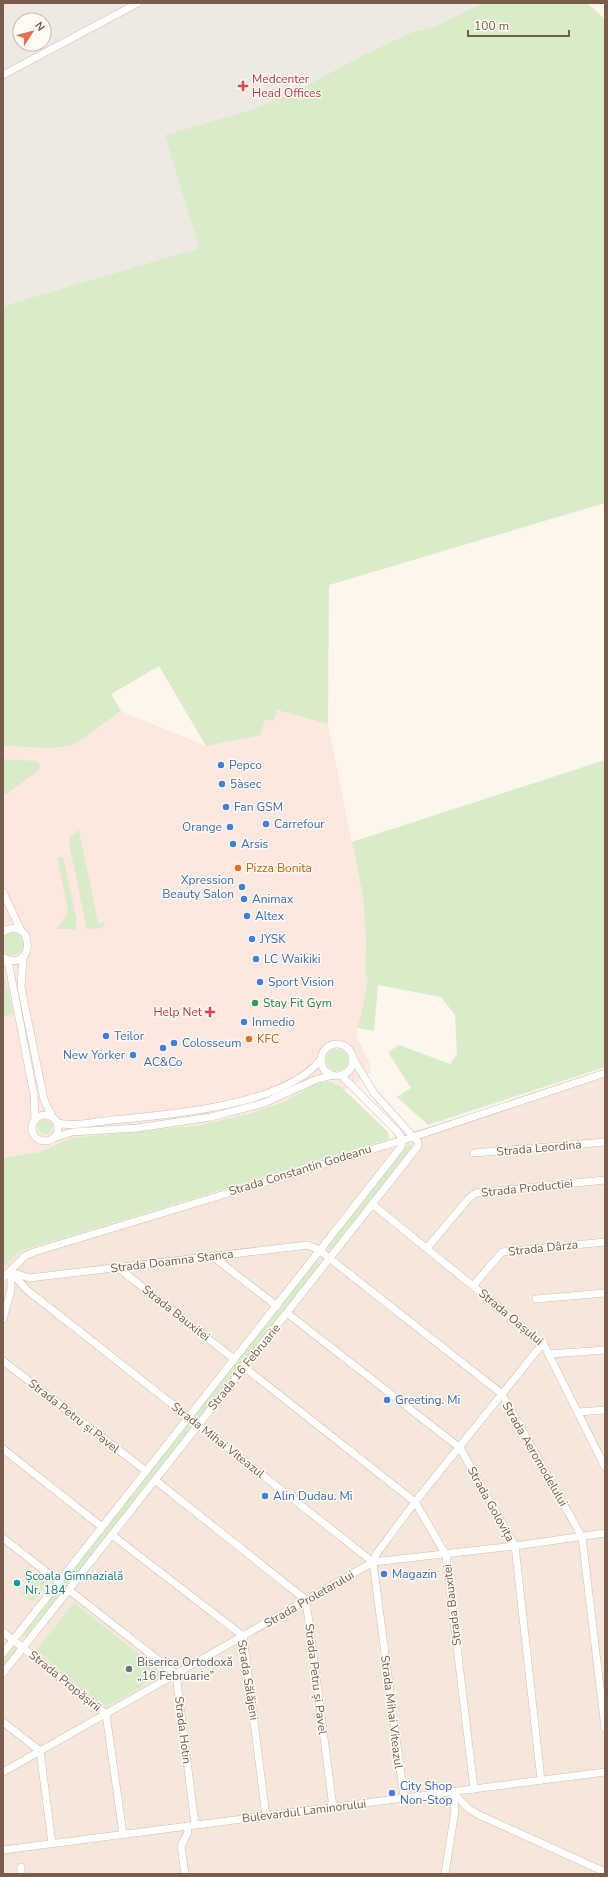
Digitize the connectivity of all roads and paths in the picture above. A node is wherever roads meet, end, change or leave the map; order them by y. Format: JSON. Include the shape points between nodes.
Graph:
{"nodes":[{"id":1,"x":138,"y":3,"type":"edge"},
{"id":2,"x":3,"y":75,"type":"edge"},
{"id":3,"x":3,"y":892,"type":"edge"},
{"id":4,"x":21,"y":931,"type":"junction"},
{"id":5,"x":3,"y":932,"type":"edge"},
{"id":6,"x":4,"y":957,"type":"edge"},
{"id":7,"x":23,"y":957,"type":"junction"},
{"id":8,"x":352,"y":1057,"type":"junction"},
{"id":9,"x":322,"y":1059,"type":"junction"},
{"id":10,"x":605,"y":1073,"type":"edge"},
{"id":11,"x":341,"y":1075,"type":"junction"},
{"id":12,"x":333,"y":1076,"type":"junction"},
{"id":13,"x":52,"y":1116,"type":"junction"},
{"id":14,"x":35,"y":1120,"type":"junction"},
{"id":15,"x":58,"y":1123,"type":"junction"},
{"id":16,"x":413,"y":1137,"type":"junction"},
{"id":17,"x":53,"y":1138,"type":"junction"},
{"id":18,"x":402,"y":1139,"type":"junction"},
{"id":19,"x":605,"y":1143,"type":"edge"},
{"id":20,"x":474,"y":1153,"type":"dead end"},
{"id":21,"x":605,"y":1180,"type":"edge"},
{"id":22,"x":372,"y":1204,"type":"junction"},
{"id":23,"x":605,"y":1242,"type":"edge"},
{"id":24,"x":426,"y":1248,"type":"junction"},
{"id":25,"x":320,"y":1250,"type":"junction"},
{"id":26,"x":212,"y":1256,"type":"junction"},
{"id":27,"x":330,"y":1258,"type":"junction"},
{"id":28,"x":117,"y":1267,"type":"junction"},
{"id":29,"x":11,"y":1272,"type":"junction"},
{"id":30,"x":3,"y":1278,"type":"edge"},
{"id":31,"x":473,"y":1286,"type":"junction"},
{"id":32,"x":605,"y":1292,"type":"edge"},
{"id":33,"x":536,"y":1299,"type":"dead end"},
{"id":34,"x":276,"y":1306,"type":"junction"},
{"id":35,"x":287,"y":1313,"type":"junction"},
{"id":36,"x":3,"y":1320,"type":"edge"},
{"id":37,"x":543,"y":1343,"type":"junction"},
{"id":38,"x":605,"y":1350,"type":"edge"},
{"id":39,"x":550,"y":1354,"type":"junction"},
{"id":40,"x":234,"y":1359,"type":"junction"},
{"id":41,"x":3,"y":1361,"type":"edge"},
{"id":42,"x":244,"y":1367,"type":"junction"},
{"id":43,"x":502,"y":1394,"type":"junction"},
{"id":44,"x":605,"y":1410,"type":"edge"},
{"id":45,"x":578,"y":1412,"type":"junction"},
{"id":46,"x":189,"y":1417,"type":"junction"},
{"id":47,"x":198,"y":1424,"type":"junction"},
{"id":48,"x":460,"y":1448,"type":"junction"},
{"id":49,"x":3,"y":1449,"type":"edge"},
{"id":50,"x":605,"y":1467,"type":"edge"},
{"id":51,"x":146,"y":1471,"type":"junction"},
{"id":52,"x":155,"y":1480,"type":"junction"},
{"id":53,"x":415,"y":1502,"type":"junction"},
{"id":54,"x":102,"y":1527,"type":"junction"},
{"id":55,"x":605,"y":1533,"type":"edge"},
{"id":56,"x":112,"y":1535,"type":"junction"},
{"id":57,"x":582,"y":1537,"type":"junction"},
{"id":58,"x":3,"y":1538,"type":"edge"},
{"id":59,"x":515,"y":1546,"type":"junction"},
{"id":60,"x":446,"y":1555,"type":"junction"},
{"id":61,"x":373,"y":1562,"type":"junction"},
{"id":62,"x":59,"y":1582,"type":"junction"},
{"id":63,"x":69,"y":1590,"type":"junction"},
{"id":64,"x":306,"y":1600,"type":"junction"},
{"id":65,"x":3,"y":1632,"type":"edge"},
{"id":66,"x":243,"y":1636,"type":"junction"},
{"id":67,"x":13,"y":1640,"type":"junction"},
{"id":68,"x":23,"y":1647,"type":"junction"},
{"id":69,"x":3,"y":1653,"type":"edge"},
{"id":70,"x":3,"y":1674,"type":"edge"},
{"id":71,"x":176,"y":1674,"type":"junction"},
{"id":72,"x":106,"y":1714,"type":"junction"},
{"id":73,"x":3,"y":1722,"type":"edge"},
{"id":74,"x":605,"y":1728,"type":"edge"},
{"id":75,"x":40,"y":1751,"type":"junction"},
{"id":76,"x":3,"y":1772,"type":"edge"},
{"id":77,"x":605,"y":1772,"type":"edge"},
{"id":78,"x":541,"y":1780,"type":"junction"},
{"id":79,"x":474,"y":1789,"type":"junction"},
{"id":80,"x":452,"y":1792,"type":"junction"},
{"id":81,"x":404,"y":1798,"type":"junction"},
{"id":82,"x":333,"y":1807,"type":"junction"},
{"id":83,"x":266,"y":1816,"type":"junction"},
{"id":84,"x":195,"y":1825,"type":"junction"},
{"id":85,"x":187,"y":1826,"type":"junction"},
{"id":86,"x":123,"y":1834,"type":"junction"},
{"id":87,"x":52,"y":1843,"type":"junction"},
{"id":88,"x":3,"y":1850,"type":"edge"},
{"id":89,"x":605,"y":1872,"type":"edge"},
{"id":90,"x":185,"y":1874,"type":"edge"},
{"id":91,"x":445,"y":1874,"type":"edge"}],
"edges":[{"from":1,"to":2,"type":"street"},
{"from":3,"to":4,"type":"street"},
{"from":4,"to":5,"type":"street","via":[[12,928]]},
{"from":4,"to":7,"type":"street","via":[[27,937],[29,945]]},
{"from":6,"to":7,"type":"street","via":[[14,960]]},
{"from":6,"to":14,"type":"street","via":[[9,966],[34,1095]]},
{"from":7,"to":13,"type":"street","via":[[21,987],[44,1100]]},
{"from":8,"to":9,"type":"street","via":[[346,1048],[335,1045],[327,1048]]},
{"from":8,"to":11,"type":"street","via":[[352,1066]]},
{"from":8,"to":16,"type":"street","via":[[374,1093]]},
{"from":9,"to":12,"type":"street","via":[[323,1068]]},
{"from":9,"to":15,"type":"street","via":[[314,1068],[295,1080],[245,1100],[156,1117],[72,1125]]},
{"from":10,"to":16,"type":"street","name":"Strada Constantin Godeanu"},
{"from":11,"to":12,"type":"street"},
{"from":11,"to":18,"type":"street"},
{"from":12,"to":17,"type":"street","via":[[315,1080],[264,1103],[217,1116],[137,1128],[72,1132]]},
{"from":13,"to":14,"type":"street","via":[[44,1115]]},
{"from":13,"to":15,"type":"street"},
{"from":14,"to":17,"type":"street","via":[[32,1129],[36,1137],[45,1140]]},
{"from":15,"to":17,"type":"street","via":[[58,1131]]},
{"from":16,"to":18,"type":"street","name":"Strada Constantin Godeanu"},
{"from":16,"to":22,"type":"street","name":"Strada 16 Februarie","via":[[418,1146]]},
{"from":18,"to":25,"type":"street","name":"Strada 16 Februarie","via":[[401,1147]]},
{"from":18,"to":29,"type":"street","name":"Strada Constantin Godeanu","via":[[34,1252]]},
{"from":19,"to":20,"type":"street","name":"Strada Leordina"},
{"from":21,"to":24,"type":"street","name":"Strada Productiei","via":[[476,1193]]},
{"from":22,"to":24,"type":"street","name":"Strada Oașului"},
{"from":22,"to":27,"type":"street","name":"Strada 16 Februarie"},
{"from":23,"to":31,"type":"street","name":"Strada Dârza","via":[[502,1252]]},
{"from":24,"to":31,"type":"street","name":"Strada Oașului"},
{"from":25,"to":26,"type":"street","name":"Strada Doamna Stanca","via":[[308,1245]]},
{"from":25,"to":27,"type":"street","name":"Strada Doamna Stanca"},
{"from":25,"to":34,"type":"street","name":"Strada 16 Februarie"},
{"from":26,"to":28,"type":"street","name":"Strada Doamna Stanca"},
{"from":26,"to":34,"type":"street"},
{"from":27,"to":35,"type":"street","name":"Strada 16 Februarie"},
{"from":27,"to":43,"type":"street","name":"Strada Aeromodelului"},
{"from":28,"to":29,"type":"street","name":"Strada Doamna Stanca","via":[[29,1278]]},
{"from":28,"to":40,"type":"street","name":"Strada Bauxitei"},
{"from":29,"to":30,"type":"street","name":"Strada Constantin Godeanu"},
{"from":29,"to":36,"type":"street","via":[[11,1290]]},
{"from":29,"to":46,"type":"street","name":"Strada Mihai Viteazul","via":[[27,1290]]},
{"from":31,"to":37,"type":"street","name":"Strada Oașului"},
{"from":32,"to":33,"type":"street"},
{"from":34,"to":40,"type":"street","name":"Strada 16 Februarie"},
{"from":35,"to":42,"type":"street","name":"Strada 16 Februarie"},
{"from":35,"to":48,"type":"street","name":"Strada Golovița"},
{"from":37,"to":39,"type":"street","name":"Strada Oașului"},
{"from":37,"to":43,"type":"street"},
{"from":38,"to":39,"type":"street"},
{"from":39,"to":45,"type":"street","name":"Strada Oașului"},
{"from":40,"to":46,"type":"street","name":"Strada 16 Februarie"},
{"from":41,"to":51,"type":"street","name":"Strada Petru și Pavel"},
{"from":42,"to":47,"type":"street","name":"Strada 16 Februarie"},
{"from":42,"to":53,"type":"street","name":"Strada Bauxitei"},
{"from":43,"to":48,"type":"street"},
{"from":43,"to":57,"type":"street","name":"Strada Aeromodelului"},
{"from":44,"to":45,"type":"street"},
{"from":45,"to":50,"type":"street","name":"Strada Oașului"},
{"from":46,"to":47,"type":"street","name":"Strada Mihai Viteazul"},
{"from":46,"to":51,"type":"street","name":"Strada 16 Februarie"},
{"from":47,"to":52,"type":"street","name":"Strada 16 Februarie"},
{"from":47,"to":61,"type":"street","name":"Strada Mihai Viteazul"},
{"from":48,"to":53,"type":"street"},
{"from":48,"to":59,"type":"street","name":"Strada Golovița"},
{"from":49,"to":54,"type":"street"},
{"from":51,"to":54,"type":"street","name":"Strada 16 Februarie"},
{"from":52,"to":56,"type":"street","name":"Strada 16 Februarie"},
{"from":52,"to":64,"type":"street"},
{"from":53,"to":60,"type":"street","name":"Strada Bauxitei"},
{"from":53,"to":61,"type":"street"},
{"from":54,"to":62,"type":"street","name":"Strada 16 Februarie"},
{"from":55,"to":57,"type":"street"},
{"from":56,"to":63,"type":"street","name":"Strada 16 Februarie"},
{"from":56,"to":66,"type":"street","name":"Strada Sălăjeni"},
{"from":57,"to":59,"type":"street"},
{"from":57,"to":74,"type":"street","name":"Strada Aeromodelului"},
{"from":58,"to":62,"type":"street"},
{"from":59,"to":60,"type":"street"},
{"from":59,"to":78,"type":"street","name":"Strada Golovița"},
{"from":60,"to":61,"type":"street"},
{"from":60,"to":79,"type":"street","name":"Strada Bauxitei"},
{"from":61,"to":64,"type":"street","name":"Strada Proletarului"},
{"from":61,"to":81,"type":"street","name":"Strada Mihai Viteazul"},
{"from":62,"to":67,"type":"street","name":"Strada 16 Februarie"},
{"from":63,"to":68,"type":"street","name":"Strada 16 Februarie"},
{"from":63,"to":71,"type":"street"},
{"from":64,"to":66,"type":"street","name":"Strada Proletarului"},
{"from":64,"to":82,"type":"street","name":"Strada Petru și Pavel"},
{"from":65,"to":67,"type":"street","name":"Strada Propășirii"},
{"from":66,"to":71,"type":"street","name":"Strada Proletarului"},
{"from":66,"to":83,"type":"street","name":"Strada Sălăjeni"},
{"from":67,"to":68,"type":"street","name":"Strada Propășirii"},
{"from":67,"to":69,"type":"street","name":"Strada 16 Februarie"},
{"from":68,"to":70,"type":"street","name":"Strada 16 Februarie"},
{"from":68,"to":72,"type":"street","name":"Strada Propășirii"},
{"from":71,"to":72,"type":"street","name":"Strada Proletarului"},
{"from":71,"to":84,"type":"street","name":"Strada Hotin"},
{"from":72,"to":75,"type":"street","name":"Strada Proletarului"},
{"from":72,"to":86,"type":"street","name":"Strada Propășirii"},
{"from":73,"to":75,"type":"street"},
{"from":75,"to":76,"type":"street","name":"Strada Proletarului"},
{"from":75,"to":87,"type":"street"},
{"from":77,"to":78,"type":"street","name":"Bulevardul Laminorului"},
{"from":78,"to":79,"type":"street","name":"Bulevardul Laminorului"},
{"from":79,"to":80,"type":"street","name":"Bulevardul Laminorului"},
{"from":80,"to":81,"type":"street","name":"Bulevardul Laminorului"},
{"from":80,"to":89,"type":"street","via":[[469,1809]]},
{"from":80,"to":91,"type":"street","via":[[455,1810]]},
{"from":81,"to":82,"type":"street","name":"Bulevardul Laminorului"},
{"from":82,"to":83,"type":"street","name":"Bulevardul Laminorului"},
{"from":83,"to":84,"type":"street","name":"Bulevardul Laminorului"},
{"from":84,"to":85,"type":"street","name":"Bulevardul Laminorului"},
{"from":85,"to":86,"type":"street","name":"Bulevardul Laminorului"},
{"from":85,"to":90,"type":"street","via":[[188,1832],[181,1846]]},
{"from":86,"to":87,"type":"street","name":"Bulevardul Laminorului"},
{"from":87,"to":88,"type":"street","name":"Bulevardul Laminorului"}]}
